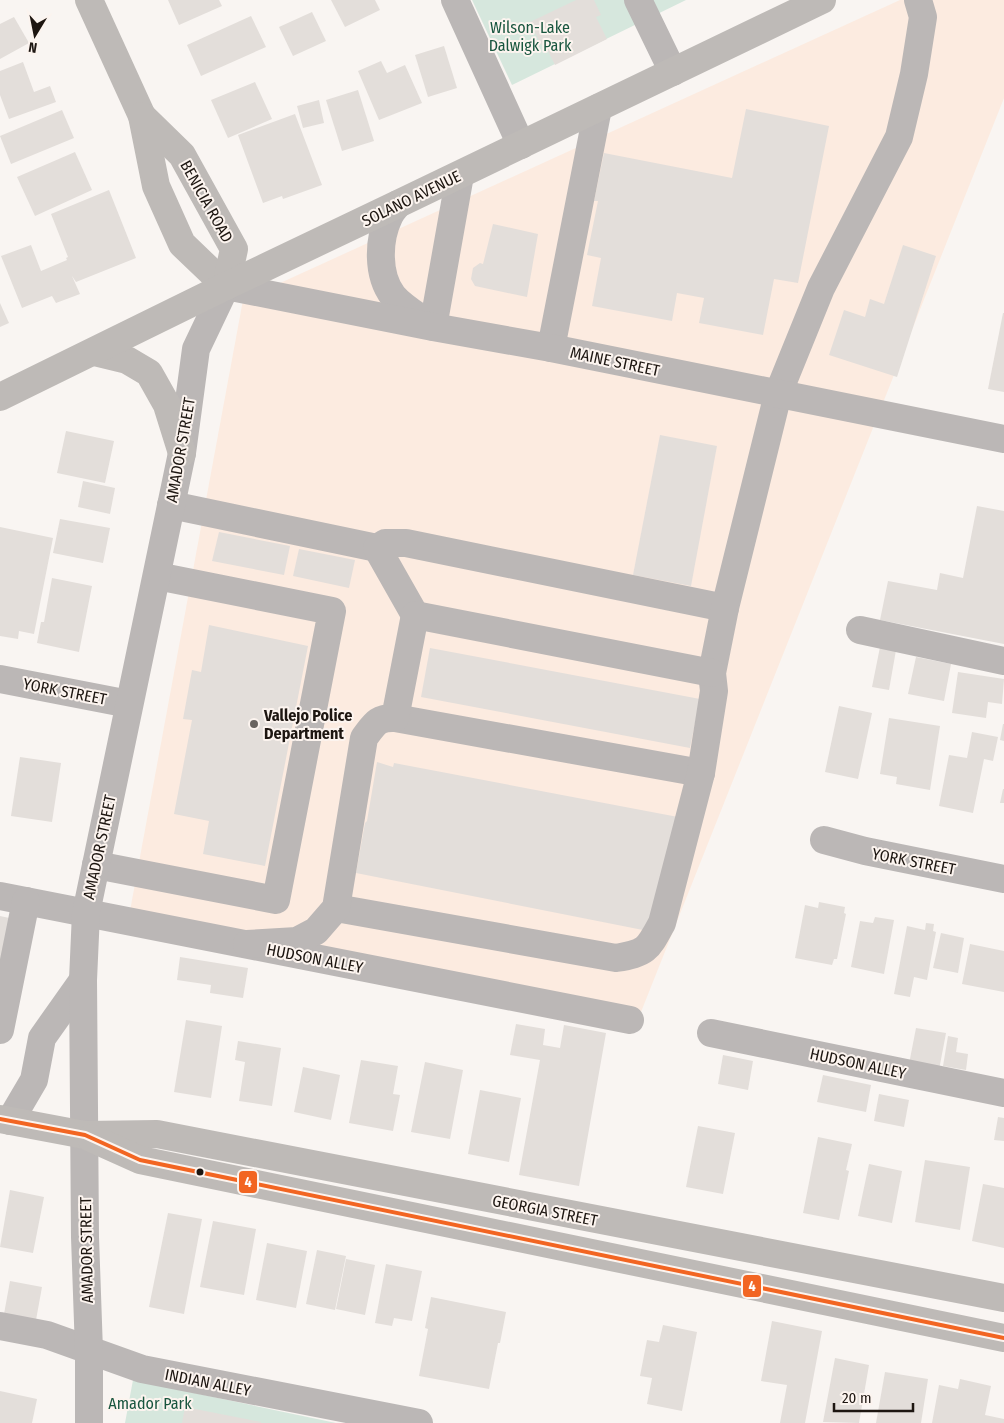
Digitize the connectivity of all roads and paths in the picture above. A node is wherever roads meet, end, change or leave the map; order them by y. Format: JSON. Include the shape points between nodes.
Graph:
{"nodes":[{"id":1,"x":89,"y":0,"type":"edge"},
{"id":2,"x":455,"y":0,"type":"edge"},
{"id":3,"x":638,"y":0,"type":"edge"},
{"id":4,"x":822,"y":0,"type":"edge"},
{"id":5,"x":918,"y":0,"type":"edge"},
{"id":6,"x":673,"y":72,"type":"junction"},
{"id":7,"x":598,"y":108,"type":"junction"},
{"id":8,"x":142,"y":116,"type":"junction"},
{"id":9,"x":521,"y":145,"type":"junction"},
{"id":10,"x":460,"y":175,"type":"junction"},
{"id":11,"x":398,"y":204,"type":"junction"},
{"id":12,"x":226,"y":286,"type":"junction"},
{"id":13,"x":433,"y":327,"type":"junction"},
{"id":14,"x":551,"y":348,"type":"junction"},
{"id":15,"x":94,"y":352,"type":"junction"},
{"id":16,"x":778,"y":394,"type":"junction"},
{"id":17,"x":0,"y":397,"type":"edge"},
{"id":18,"x":1004,"y":439,"type":"edge"},
{"id":19,"x":182,"y":453,"type":"junction"},
{"id":20,"x":171,"y":505,"type":"junction"},
{"id":21,"x":377,"y":548,"type":"junction"},
{"id":22,"x":157,"y":576,"type":"junction"},
{"id":23,"x":725,"y":608,"type":"junction"},
{"id":24,"x":415,"y":615,"type":"junction"},
{"id":25,"x":860,"y":630,"type":"dead end"},
{"id":26,"x":1004,"y":661,"type":"edge"},
{"id":27,"x":712,"y":673,"type":"junction"},
{"id":28,"x":0,"y":679,"type":"edge"},
{"id":29,"x":129,"y":704,"type":"junction"},
{"id":30,"x":395,"y":718,"type":"junction"},
{"id":31,"x":701,"y":773,"type":"junction"},
{"id":32,"x":824,"y":840,"type":"dead end"},
{"id":33,"x":96,"y":865,"type":"junction"},
{"id":34,"x":1004,"y":879,"type":"edge"},
{"id":35,"x":0,"y":896,"type":"edge"},
{"id":36,"x":26,"y":901,"type":"junction"},
{"id":37,"x":336,"y":908,"type":"junction"},
{"id":38,"x":86,"y":912,"type":"junction"},
{"id":39,"x":247,"y":944,"type":"junction"},
{"id":40,"x":83,"y":980,"type":"junction"},
{"id":41,"x":630,"y":1020,"type":"dead end"},
{"id":42,"x":0,"y":1030,"type":"edge"},
{"id":43,"x":711,"y":1032,"type":"dead end"},
{"id":44,"x":1004,"y":1093,"type":"edge"},
{"id":45,"x":5,"y":1120,"type":"edge"},
{"id":46,"x":85,"y":1135,"type":"junction"},
{"id":47,"x":1004,"y":1298,"type":"edge"},
{"id":48,"x":0,"y":1326,"type":"edge"},
{"id":49,"x":1004,"y":1338,"type":"edge"},
{"id":50,"x":89,"y":1351,"type":"junction"},
{"id":51,"x":89,"y":1423,"type":"edge"},
{"id":52,"x":419,"y":1423,"type":"edge"}],
"edges":[{"from":1,"to":8,"type":"main road","name":"BENICIA ROAD"},
{"from":2,"to":9,"type":"street"},
{"from":3,"to":6,"type":"street"},
{"from":4,"to":6,"type":"main road","name":"SOLANO AVENUE"},
{"from":5,"to":16,"type":"street","via":[[923,17],[899,137],[821,288]]},
{"from":6,"to":7,"type":"main road","name":"SOLANO AVENUE"},
{"from":7,"to":9,"type":"main road","name":"SOLANO AVENUE"},
{"from":7,"to":14,"type":"street"},
{"from":8,"to":12,"type":"main road","name":"BENICIA ROAD","via":[[156,186],[182,244]]},
{"from":8,"to":12,"type":"main road","name":"BENICIA ROAD","via":[[182,155],[234,249]]},
{"from":9,"to":10,"type":"main road","name":"SOLANO AVENUE"},
{"from":10,"to":11,"type":"main road","name":"SOLANO AVENUE"},
{"from":10,"to":13,"type":"street"},
{"from":11,"to":12,"type":"main road","name":"SOLANO AVENUE"},
{"from":11,"to":13,"type":"street","via":[[389,216],[382,242],[383,276],[400,303]]},
{"from":12,"to":13,"type":"street","name":"MAINE STREET"},
{"from":12,"to":15,"type":"main road","name":"SOLANO AVENUE"},
{"from":12,"to":19,"type":"street","name":"AMADOR STREET","via":[[196,349]]},
{"from":13,"to":14,"type":"street","name":"MAINE STREET"},
{"from":14,"to":16,"type":"street","name":"MAINE STREET"},
{"from":15,"to":17,"type":"main road","name":"SOLANO AVENUE"},
{"from":15,"to":19,"type":"main road","via":[[127,360],[149,373],[167,405]]},
{"from":16,"to":18,"type":"street","name":"MAINE STREET"},
{"from":16,"to":23,"type":"street"},
{"from":19,"to":20,"type":"street","name":"AMADOR STREET"},
{"from":20,"to":21,"type":"street"},
{"from":20,"to":22,"type":"street","name":"AMADOR STREET"},
{"from":21,"to":23,"type":"street","via":[[385,543],[406,544]]},
{"from":21,"to":24,"type":"street"},
{"from":22,"to":29,"type":"street","name":"AMADOR STREET"},
{"from":22,"to":33,"type":"street","via":[[332,611],[276,900]]},
{"from":23,"to":27,"type":"street"},
{"from":24,"to":27,"type":"street"},
{"from":24,"to":30,"type":"street"},
{"from":25,"to":26,"type":"street"},
{"from":27,"to":31,"type":"street","via":[[714,691]]},
{"from":28,"to":29,"type":"street","name":"YORK STREET"},
{"from":29,"to":33,"type":"street","name":"AMADOR STREET"},
{"from":30,"to":31,"type":"street"},
{"from":30,"to":37,"type":"street","via":[[385,717],[377,722],[364,738]]},
{"from":31,"to":37,"type":"street","via":[[662,923],[651,944],[637,954],[616,958]]},
{"from":32,"to":34,"type":"street","name":"YORK STREET"},
{"from":33,"to":38,"type":"street","name":"AMADOR STREET"},
{"from":35,"to":36,"type":"street","name":"HUDSON ALLEY"},
{"from":36,"to":38,"type":"street","name":"HUDSON ALLEY"},
{"from":36,"to":42,"type":"street"},
{"from":37,"to":39,"type":"street","via":[[316,931],[297,941]]},
{"from":38,"to":39,"type":"street","name":"HUDSON ALLEY"},
{"from":38,"to":40,"type":"street","name":"AMADOR STREET"},
{"from":39,"to":41,"type":"street","name":"HUDSON ALLEY"},
{"from":40,"to":45,"type":"street","via":[[42,1038],[34,1080]]},
{"from":40,"to":46,"type":"street","name":"AMADOR STREET"},
{"from":43,"to":44,"type":"street","name":"HUDSON ALLEY"},
{"from":45,"to":46,"type":"main road","name":"GEORGIA STREET"},
{"from":46,"to":47,"type":"main road","name":"GEORGIA STREET","via":[[157,1134]]},
{"from":46,"to":49,"type":"main road","name":"GEORGIA STREET","via":[[140,1160]]},
{"from":46,"to":50,"type":"street","name":"AMADOR STREET"},
{"from":48,"to":50,"type":"street","name":"INDIAN ALLEY","via":[[47,1335]]},
{"from":50,"to":51,"type":"street","name":"AMADOR STREET"},
{"from":50,"to":52,"type":"street","name":"INDIAN ALLEY","via":[[142,1369]]}]}
